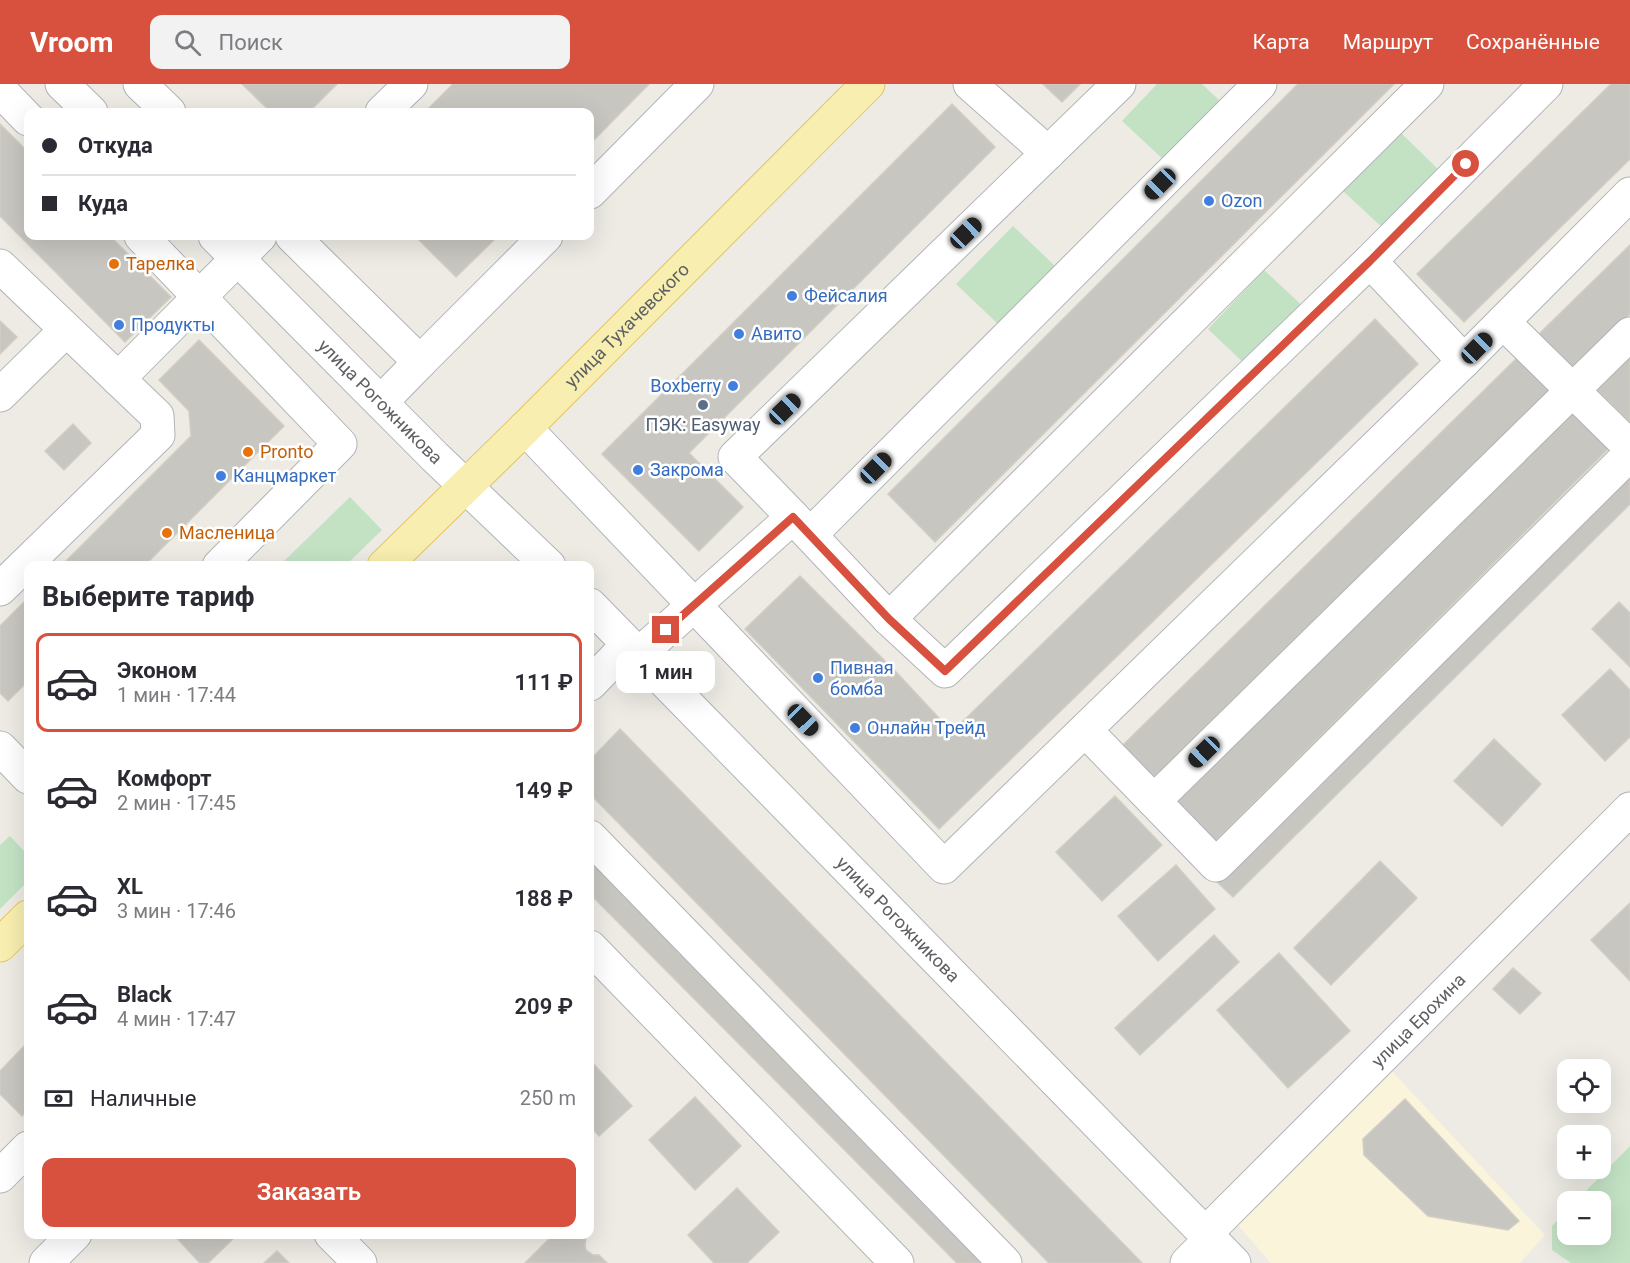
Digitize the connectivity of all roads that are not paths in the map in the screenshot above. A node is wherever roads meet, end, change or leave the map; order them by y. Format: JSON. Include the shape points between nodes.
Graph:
{"nodes":[{"id":1,"x":62,"y":84,"type":"edge"},
{"id":2,"x":140,"y":84,"type":"edge"},
{"id":3,"x":411,"y":84,"type":"edge"},
{"id":4,"x":697,"y":84,"type":"edge"},
{"id":5,"x":868,"y":84,"type":"edge"},
{"id":6,"x":970,"y":84,"type":"edge"},
{"id":7,"x":1119,"y":84,"type":"edge"},
{"id":8,"x":1260,"y":84,"type":"edge"},
{"id":9,"x":1427,"y":84,"type":"edge"},
{"id":10,"x":1546,"y":84,"type":"edge"},
{"id":11,"x":0,"y":90,"type":"edge"},
{"id":12,"x":87,"y":108,"type":"edge"},
{"id":13,"x":165,"y":108,"type":"edge"},
{"id":14,"x":386,"y":108,"type":"edge"},
{"id":15,"x":24,"y":115,"type":"edge"},
{"id":16,"x":1048,"y":153,"type":"junction"},
{"id":17,"x":594,"y":188,"type":"edge"},
{"id":18,"x":1630,"y":194,"type":"edge"},
{"id":19,"x":145,"y":240,"type":"edge"},
{"id":20,"x":227,"y":240,"type":"edge"},
{"id":21,"x":296,"y":240,"type":"edge"},
{"id":22,"x":542,"y":240,"type":"edge"},
{"id":23,"x":249,"y":247,"type":"edge"},
{"id":24,"x":1370,"y":261,"type":"junction"},
{"id":25,"x":0,"y":266,"type":"edge"},
{"id":26,"x":200,"y":296,"type":"junction"},
{"id":27,"x":1503,"y":322,"type":"junction"},
{"id":28,"x":66,"y":330,"type":"junction"},
{"id":29,"x":1630,"y":334,"type":"edge"},
{"id":30,"x":1464,"y":361,"type":"junction"},
{"id":31,"x":420,"y":362,"type":"junction"},
{"id":32,"x":118,"y":379,"type":"junction"},
{"id":33,"x":1573,"y":390,"type":"junction"},
{"id":34,"x":0,"y":395,"type":"edge"},
{"id":35,"x":381,"y":402,"type":"junction"},
{"id":36,"x":525,"y":428,"type":"junction"},
{"id":37,"x":1630,"y":447,"type":"edge"},
{"id":38,"x":1630,"y":454,"type":"edge"},
{"id":39,"x":466,"y":484,"type":"junction"},
{"id":40,"x":802,"y":526,"type":"junction"},
{"id":41,"x":29,"y":561,"type":"edge"},
{"id":42,"x":224,"y":561,"type":"edge"},
{"id":43,"x":389,"y":561,"type":"edge"},
{"id":44,"x":544,"y":561,"type":"edge"},
{"id":45,"x":24,"y":566,"type":"edge"},
{"id":46,"x":0,"y":589,"type":"edge"},
{"id":47,"x":694,"y":605,"type":"junction"},
{"id":48,"x":594,"y":609,"type":"edge"},
{"id":49,"x":889,"y":619,"type":"junction"},
{"id":50,"x":633,"y":650,"type":"junction"},
{"id":51,"x":594,"y":681,"type":"edge"},
{"id":52,"x":1084,"y":730,"type":"junction"},
{"id":53,"x":1154,"y":801,"type":"junction"},
{"id":54,"x":1630,"y":809,"type":"edge"},
{"id":55,"x":594,"y":841,"type":"edge"},
{"id":56,"x":24,"y":921,"type":"edge"},
{"id":57,"x":0,"y":945,"type":"edge"},
{"id":58,"x":594,"y":951,"type":"edge"},
{"id":59,"x":1208,"y":1236,"type":"junction"},
{"id":60,"x":70,"y":1239,"type":"edge"},
{"id":61,"x":337,"y":1239,"type":"edge"},
{"id":62,"x":45,"y":1263,"type":"edge"},
{"id":63,"x":360,"y":1263,"type":"edge"},
{"id":64,"x":897,"y":1263,"type":"edge"},
{"id":65,"x":1005,"y":1263,"type":"edge"},
{"id":66,"x":1187,"y":1263,"type":"edge"},
{"id":67,"x":1234,"y":1263,"type":"edge"}],
"edges":[{"from":1,"to":12,"type":"street"},
{"from":2,"to":13,"type":"street"},
{"from":3,"to":14,"type":"street"},
{"from":4,"to":17,"type":"street"},
{"from":5,"to":36,"type":"main road","name":"улица Тухачевского"},
{"from":6,"to":16,"type":"street"},
{"from":7,"to":16,"type":"street"},
{"from":8,"to":40,"type":"street"},
{"from":9,"to":49,"type":"street"},
{"from":10,"to":24,"type":"street"},
{"from":11,"to":15,"type":"street"},
{"from":16,"to":40,"type":"street","via":[[735,458]]},
{"from":18,"to":27,"type":"street"},
{"from":19,"to":26,"type":"street"},
{"from":20,"to":23,"type":"street","name":"улица Рогожникова"},
{"from":21,"to":31,"type":"street"},
{"from":22,"to":31,"type":"street"},
{"from":23,"to":26,"type":"street"},
{"from":23,"to":35,"type":"street","name":"улица Рогожникова"},
{"from":24,"to":30,"type":"street"},
{"from":24,"to":49,"type":"street","via":[[945,671]]},
{"from":25,"to":28,"type":"street"},
{"from":26,"to":32,"type":"street"},
{"from":26,"to":42,"type":"street","via":[[340,444]]},
{"from":27,"to":30,"type":"street"},
{"from":27,"to":33,"type":"street"},
{"from":28,"to":32,"type":"street"},
{"from":28,"to":34,"type":"street"},
{"from":29,"to":33,"type":"street"},
{"from":30,"to":52,"type":"street"},
{"from":31,"to":35,"type":"street"},
{"from":32,"to":41,"type":"street","via":[[158,416],[158,435]]},
{"from":33,"to":37,"type":"street"},
{"from":33,"to":53,"type":"street"},
{"from":35,"to":39,"type":"street","name":"улица Рогожникова"},
{"from":36,"to":39,"type":"main road","name":"улица Тухачевского"},
{"from":36,"to":47,"type":"street"},
{"from":38,"to":53,"type":"street","via":[[1216,865]]},
{"from":39,"to":43,"type":"main road","name":"улица Тухачевского"},
{"from":39,"to":44,"type":"street","name":"улица Рогожникова"},
{"from":40,"to":47,"type":"street"},
{"from":40,"to":49,"type":"street"},
{"from":45,"to":46,"type":"street"},
{"from":47,"to":50,"type":"street"},
{"from":47,"to":52,"type":"street","via":[[944,867]]},
{"from":48,"to":50,"type":"street","name":"улица Рогожникова"},
{"from":50,"to":51,"type":"street"},
{"from":50,"to":59,"type":"street","name":"улица Рогожникова"},
{"from":52,"to":53,"type":"street"},
{"from":54,"to":59,"type":"street","name":"улица Ерохина"},
{"from":55,"to":65,"type":"street"},
{"from":56,"to":57,"type":"main road"},
{"from":58,"to":64,"type":"street"},
{"from":59,"to":66,"type":"street","name":"улица Ерохина"},
{"from":59,"to":67,"type":"street","name":"улица Рогожникова"},
{"from":60,"to":62,"type":"street"},
{"from":61,"to":63,"type":"street"}]}
